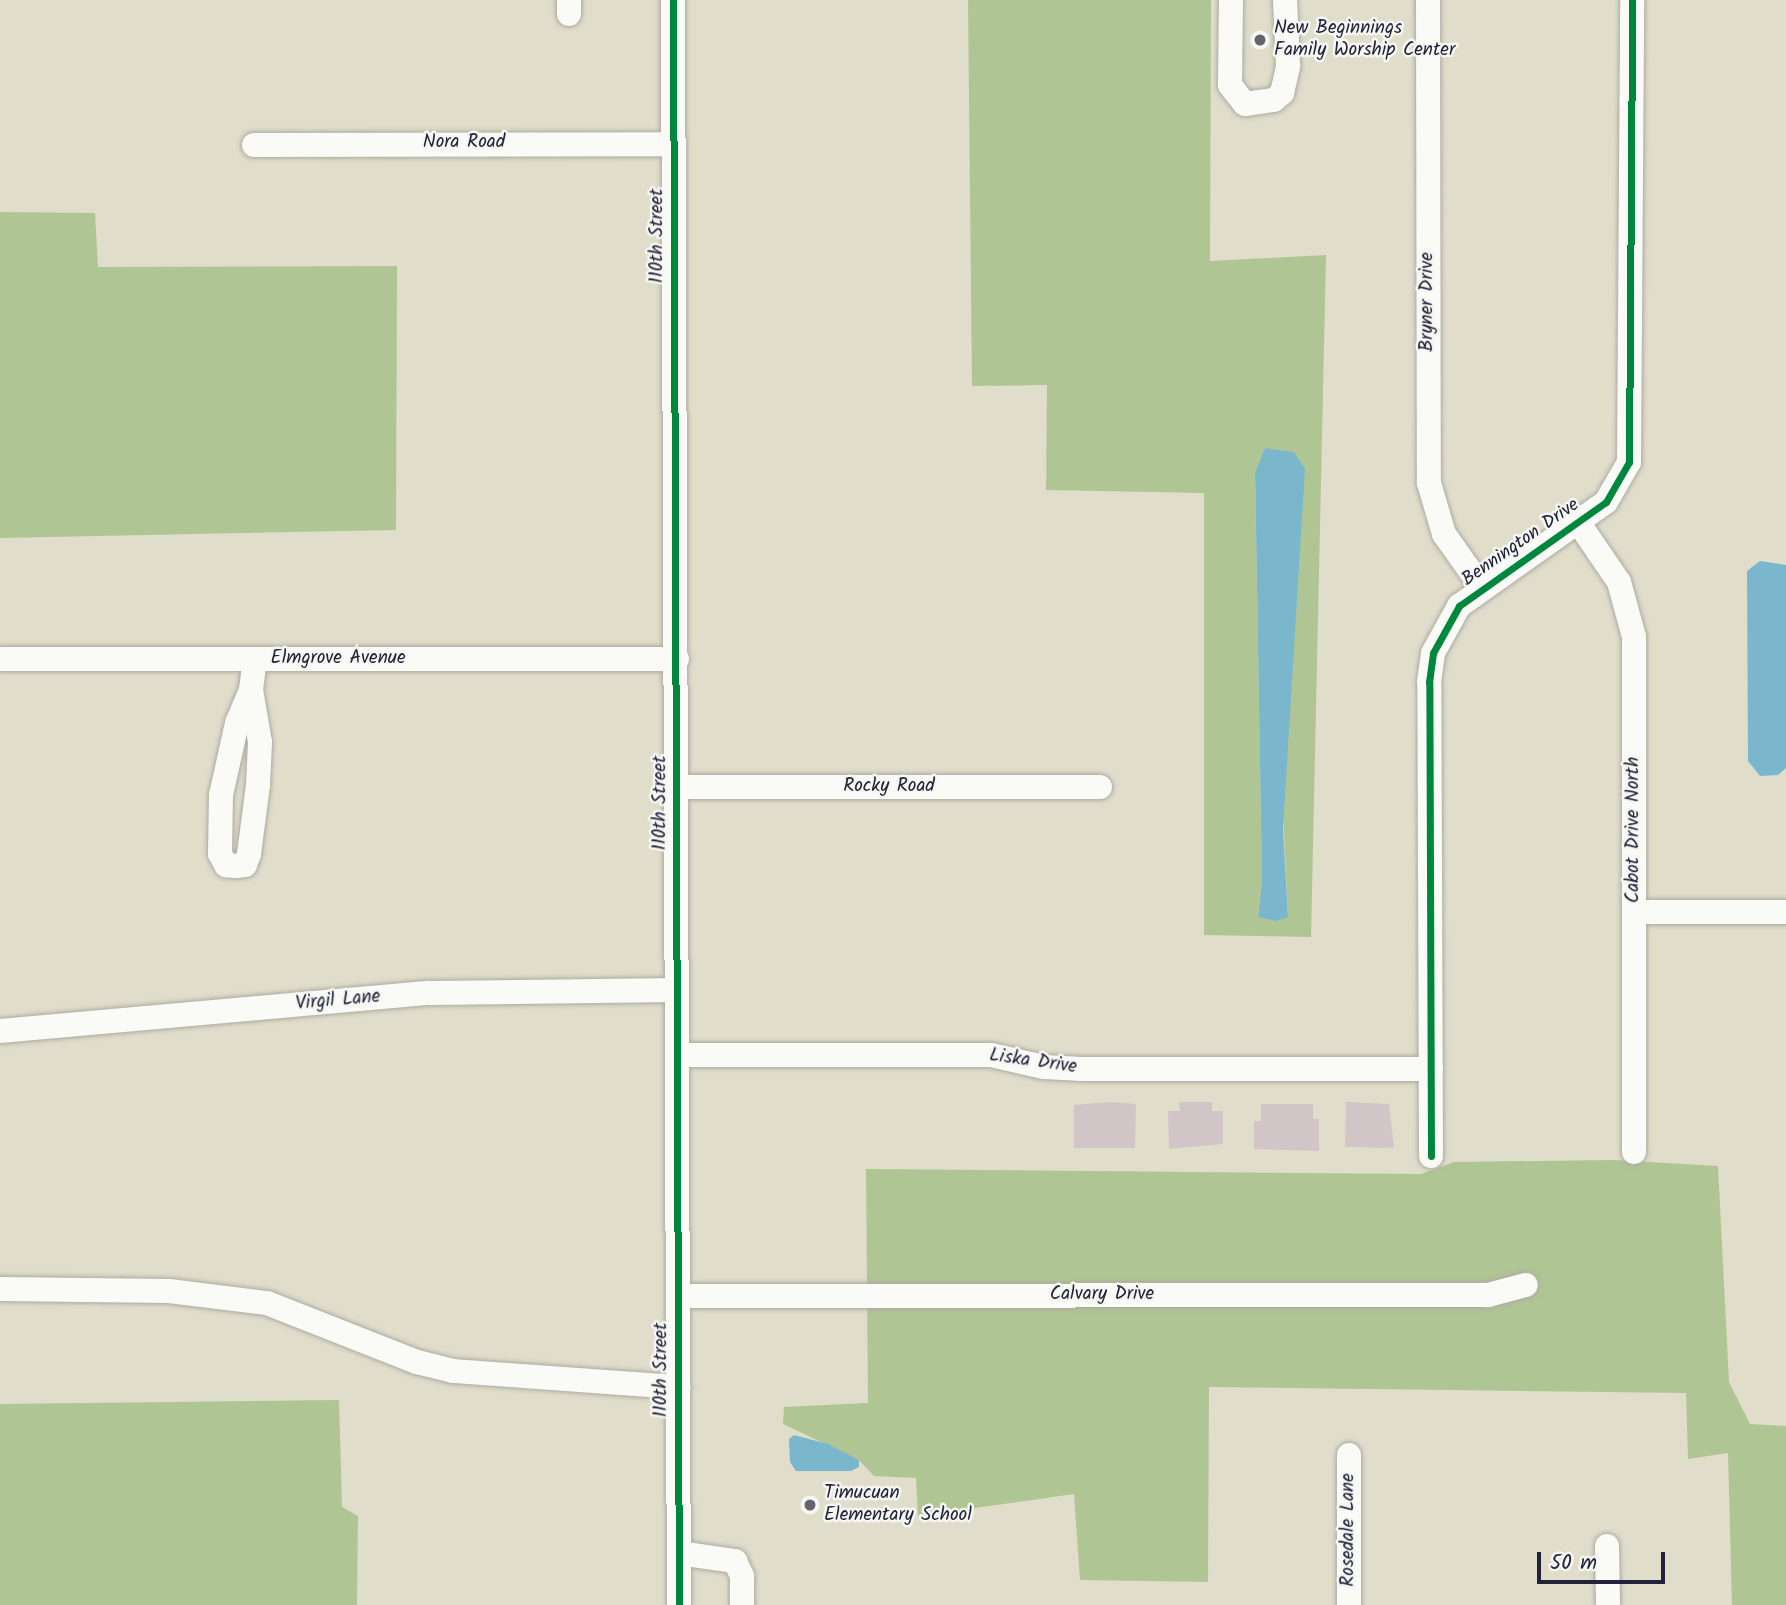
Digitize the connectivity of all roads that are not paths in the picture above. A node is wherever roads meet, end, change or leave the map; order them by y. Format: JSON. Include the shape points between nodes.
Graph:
{"nodes":[{"id":1,"x":673,"y":0,"type":"edge"},
{"id":2,"x":1231,"y":0,"type":"edge"},
{"id":3,"x":1285,"y":0,"type":"edge"},
{"id":4,"x":1428,"y":0,"type":"edge"},
{"id":5,"x":1632,"y":0,"type":"edge"},
{"id":6,"x":673,"y":144,"type":"junction"},
{"id":7,"x":254,"y":145,"type":"dead end"},
{"id":8,"x":1578,"y":522,"type":"junction"},
{"id":9,"x":1483,"y":589,"type":"junction"},
{"id":10,"x":0,"y":659,"type":"edge"},
{"id":11,"x":677,"y":659,"type":"junction"},
{"id":12,"x":255,"y":660,"type":"junction"},
{"id":13,"x":251,"y":690,"type":"junction"},
{"id":14,"x":677,"y":787,"type":"junction"},
{"id":15,"x":1100,"y":787,"type":"dead end"},
{"id":16,"x":1634,"y":912,"type":"junction"},
{"id":17,"x":1786,"y":912,"type":"edge"},
{"id":18,"x":677,"y":990,"type":"junction"},
{"id":19,"x":0,"y":1031,"type":"edge"},
{"id":20,"x":678,"y":1055,"type":"junction"},
{"id":21,"x":1430,"y":1069,"type":"junction"},
{"id":22,"x":1634,"y":1152,"type":"dead end"},
{"id":23,"x":1431,"y":1156,"type":"dead end"},
{"id":24,"x":1526,"y":1285,"type":"dead end"},
{"id":25,"x":0,"y":1289,"type":"edge"},
{"id":26,"x":678,"y":1296,"type":"junction"},
{"id":27,"x":678,"y":1387,"type":"junction"},
{"id":28,"x":1349,"y":1455,"type":"dead end"},
{"id":29,"x":1607,"y":1546,"type":"dead end"},
{"id":30,"x":678,"y":1553,"type":"junction"},
{"id":31,"x":679,"y":1605,"type":"edge"},
{"id":32,"x":742,"y":1605,"type":"edge"},
{"id":33,"x":1349,"y":1605,"type":"edge"},
{"id":34,"x":1608,"y":1605,"type":"edge"}],
"edges":[{"from":1,"to":6,"type":"street","name":"110th Street"},
{"from":2,"to":3,"type":"street","via":[[1230,85],[1245,104],[1274,100],[1282,93],[1288,66]]},
{"from":4,"to":9,"type":"street","name":"Bryner Drive","via":[[1429,483],[1444,534]]},
{"from":5,"to":8,"type":"street","name":"Bennington Drive","via":[[1632,441],[1620,483],[1606,502]]},
{"from":6,"to":7,"type":"street","name":"Nora Road"},
{"from":6,"to":11,"type":"street","name":"110th Street"},
{"from":8,"to":9,"type":"street","name":"Bennington Drive"},
{"from":8,"to":16,"type":"street","name":"Cabot Drive North","via":[[1619,582],[1634,637]]},
{"from":9,"to":21,"type":"street","name":"Bennington Drive","via":[[1459,606],[1444,626],[1433,653],[1429,682]]},
{"from":10,"to":12,"type":"street","name":"Elmgrove Avenue"},
{"from":11,"to":12,"type":"street","name":"Elmgrove Avenue"},
{"from":11,"to":14,"type":"street","name":"110th Street"},
{"from":12,"to":13,"type":"street"},
{"from":13,"to":13,"type":"street","via":[[260,742],[249,855],[245,865],[226,865],[219,855],[221,795],[237,723]]},
{"from":14,"to":15,"type":"street","name":"Rocky Road"},
{"from":14,"to":18,"type":"street","name":"110th Street"},
{"from":16,"to":17,"type":"street"},
{"from":16,"to":22,"type":"street","name":"Cabot Drive North"},
{"from":18,"to":19,"type":"street","name":"Virgil Lane","via":[[429,993]]},
{"from":18,"to":20,"type":"street","name":"110th Street"},
{"from":20,"to":21,"type":"street","name":"Liska Drive","via":[[991,1055],[1044,1067],[1082,1069]]},
{"from":20,"to":26,"type":"street","name":"110th Street"},
{"from":21,"to":23,"type":"street","name":"Bennington Drive"},
{"from":24,"to":26,"type":"street","name":"Calvary Drive","via":[[1488,1295]]},
{"from":25,"to":27,"type":"street","via":[[169,1291],[267,1303],[453,1371]]},
{"from":26,"to":27,"type":"street","name":"110th Street"},
{"from":27,"to":30,"type":"street","name":"110th Street"},
{"from":28,"to":33,"type":"street","name":"Rosedale Lane"},
{"from":29,"to":34,"type":"street"},
{"from":30,"to":31,"type":"street","name":"110th Street"},
{"from":30,"to":32,"type":"street","via":[[735,1561],[742,1576]]}]}
